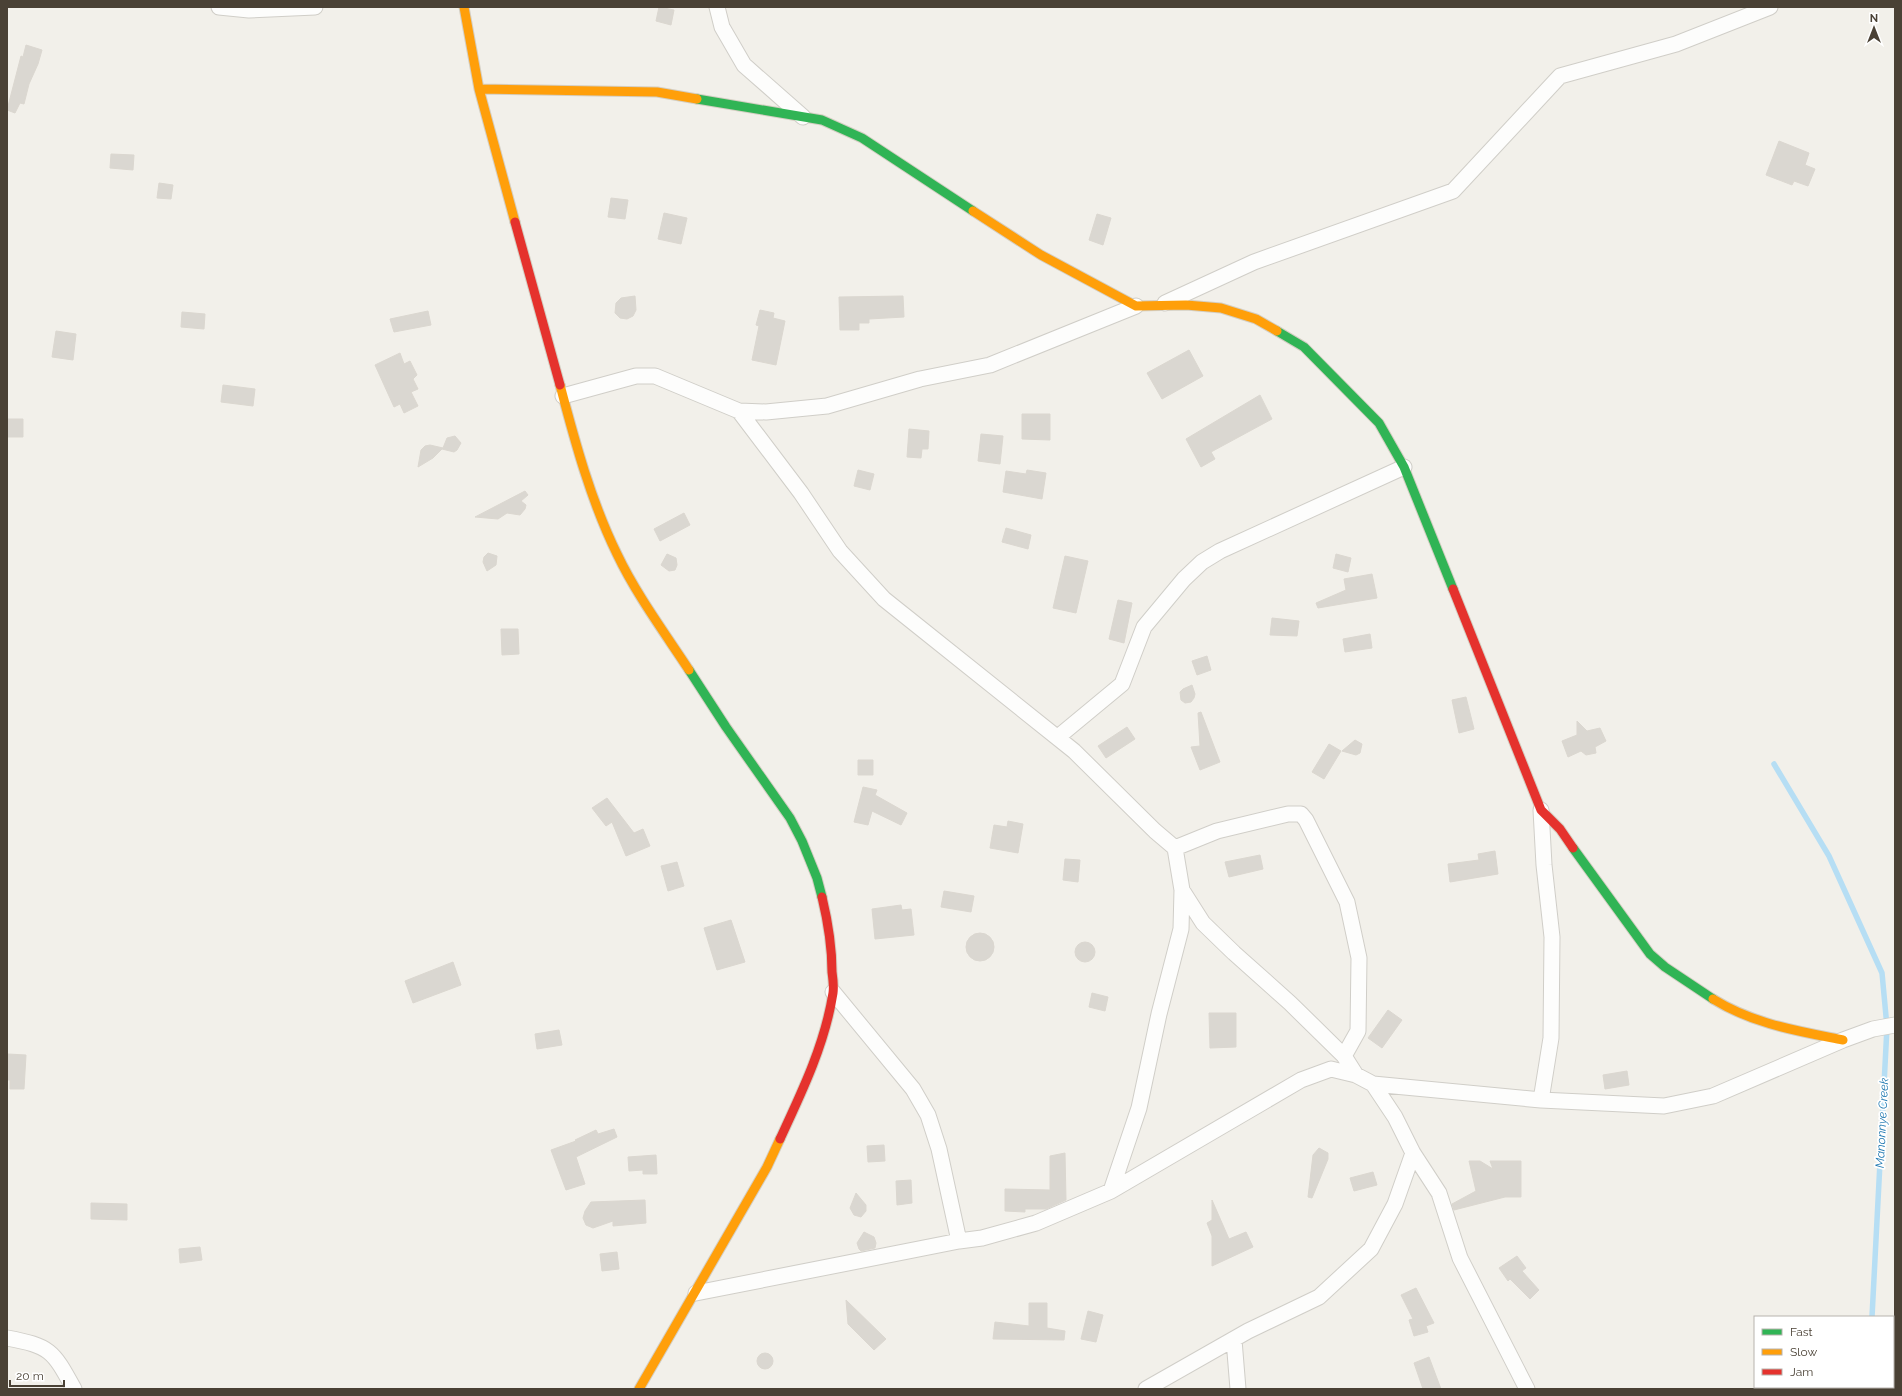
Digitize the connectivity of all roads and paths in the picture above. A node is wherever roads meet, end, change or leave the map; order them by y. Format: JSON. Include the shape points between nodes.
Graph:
{"nodes":[{"id":1,"x":219,"y":7,"type":"edge"},
{"id":2,"x":315,"y":7,"type":"edge"},
{"id":3,"x":464,"y":7,"type":"edge"},
{"id":4,"x":717,"y":7,"type":"edge"},
{"id":5,"x":1770,"y":7,"type":"edge"},
{"id":6,"x":479,"y":89,"type":"junction"},
{"id":7,"x":803,"y":117,"type":"junction"},
{"id":8,"x":1136,"y":306,"type":"junction"},
{"id":9,"x":1158,"y":306,"type":"junction"},
{"id":10,"x":563,"y":396,"type":"junction"},
{"id":11,"x":739,"y":411,"type":"junction"},
{"id":12,"x":1404,"y":467,"type":"junction"},
{"id":13,"x":1058,"y":737,"type":"junction"},
{"id":14,"x":1541,"y":810,"type":"junction"},
{"id":15,"x":1175,"y":848,"type":"junction"},
{"id":16,"x":1182,"y":890,"type":"junction"},
{"id":17,"x":833,"y":992,"type":"junction"},
{"id":18,"x":1895,"y":1025,"type":"edge"},
{"id":19,"x":1843,"y":1040,"type":"junction"},
{"id":20,"x":1344,"y":1056,"type":"junction"},
{"id":21,"x":1356,"y":1075,"type":"junction"},
{"id":22,"x":1373,"y":1084,"type":"junction"},
{"id":23,"x":1541,"y":1100,"type":"junction"},
{"id":24,"x":1413,"y":1153,"type":"junction"},
{"id":25,"x":1111,"y":1191,"type":"junction"},
{"id":26,"x":959,"y":1241,"type":"junction"},
{"id":27,"x":696,"y":1293,"type":"junction"},
{"id":28,"x":7,"y":1338,"type":"edge"},
{"id":29,"x":1234,"y":1340,"type":"junction"},
{"id":30,"x":74,"y":1389,"type":"edge"},
{"id":31,"x":639,"y":1389,"type":"edge"},
{"id":32,"x":1146,"y":1389,"type":"edge"},
{"id":33,"x":1238,"y":1389,"type":"edge"},
{"id":34,"x":1527,"y":1389,"type":"edge"}],
"edges":[{"from":1,"to":2,"type":"street","via":[[249,10]]},
{"from":3,"to":6,"type":"street"},
{"from":4,"to":7,"type":"street","via":[[722,27],[744,65]]},
{"from":5,"to":9,"type":"street","via":[[1676,44],[1560,76],[1453,191],[1254,262]]},
{"from":6,"to":7,"type":"street","via":[[657,92]]},
{"from":6,"to":10,"type":"street"},
{"from":7,"to":8,"type":"street","via":[[822,120],[862,138],[1041,255]]},
{"from":8,"to":9,"type":"street"},
{"from":8,"to":11,"type":"street","via":[[990,365],[920,379],[827,406],[766,412]]},
{"from":9,"to":12,"type":"street","via":[[1221,308],[1256,319],[1304,347],[1379,423]]},
{"from":10,"to":11,"type":"street","via":[[636,376],[655,376]]},
{"from":10,"to":17,"type":"street","via":[[598,512],[617,555],[726,727],[790,818],[802,841],[817,878],[828,920]]},
{"from":11,"to":13,"type":"street","via":[[801,493],[840,551],[884,599]]},
{"from":12,"to":13,"type":"street","via":[[1220,551],[1202,562],[1184,579],[1144,627],[1122,684]]},
{"from":12,"to":14,"type":"street"},
{"from":13,"to":15,"type":"street"},
{"from":14,"to":19,"type":"street","via":[[1560,829],[1650,954],[1665,966],[1729,1009],[1769,1025]]},
{"from":14,"to":23,"type":"street","via":[[1552,937],[1551,1038]]},
{"from":15,"to":16,"type":"street"},
{"from":15,"to":20,"type":"street","via":[[1217,830],[1288,814],[1301,814],[1306,820],[1347,902],[1359,958],[1358,1031]]},
{"from":16,"to":20,"type":"street","via":[[1204,923]]},
{"from":16,"to":25,"type":"street","via":[[1181,929],[1159,1014],[1139,1108]]},
{"from":17,"to":26,"type":"street","via":[[913,1089],[928,1115]]},
{"from":17,"to":27,"type":"street","via":[[823,1034],[803,1090],[767,1167]]},
{"from":18,"to":19,"type":"street"},
{"from":19,"to":23,"type":"street","via":[[1713,1096],[1664,1106]]},
{"from":20,"to":21,"type":"street"},
{"from":21,"to":22,"type":"street"},
{"from":21,"to":25,"type":"street","via":[[1331,1070],[1301,1080]]},
{"from":22,"to":23,"type":"street"},
{"from":22,"to":24,"type":"street","via":[[1395,1117]]},
{"from":24,"to":29,"type":"street","via":[[1395,1204],[1371,1249],[1319,1297]]},
{"from":24,"to":34,"type":"street","via":[[1439,1193],[1460,1258]]},
{"from":25,"to":26,"type":"street","via":[[1036,1223],[982,1238]]},
{"from":26,"to":27,"type":"street"},
{"from":27,"to":31,"type":"street"},
{"from":28,"to":30,"type":"street","via":[[47,1349],[60,1363]]},
{"from":29,"to":32,"type":"street"},
{"from":29,"to":33,"type":"street"}]}
